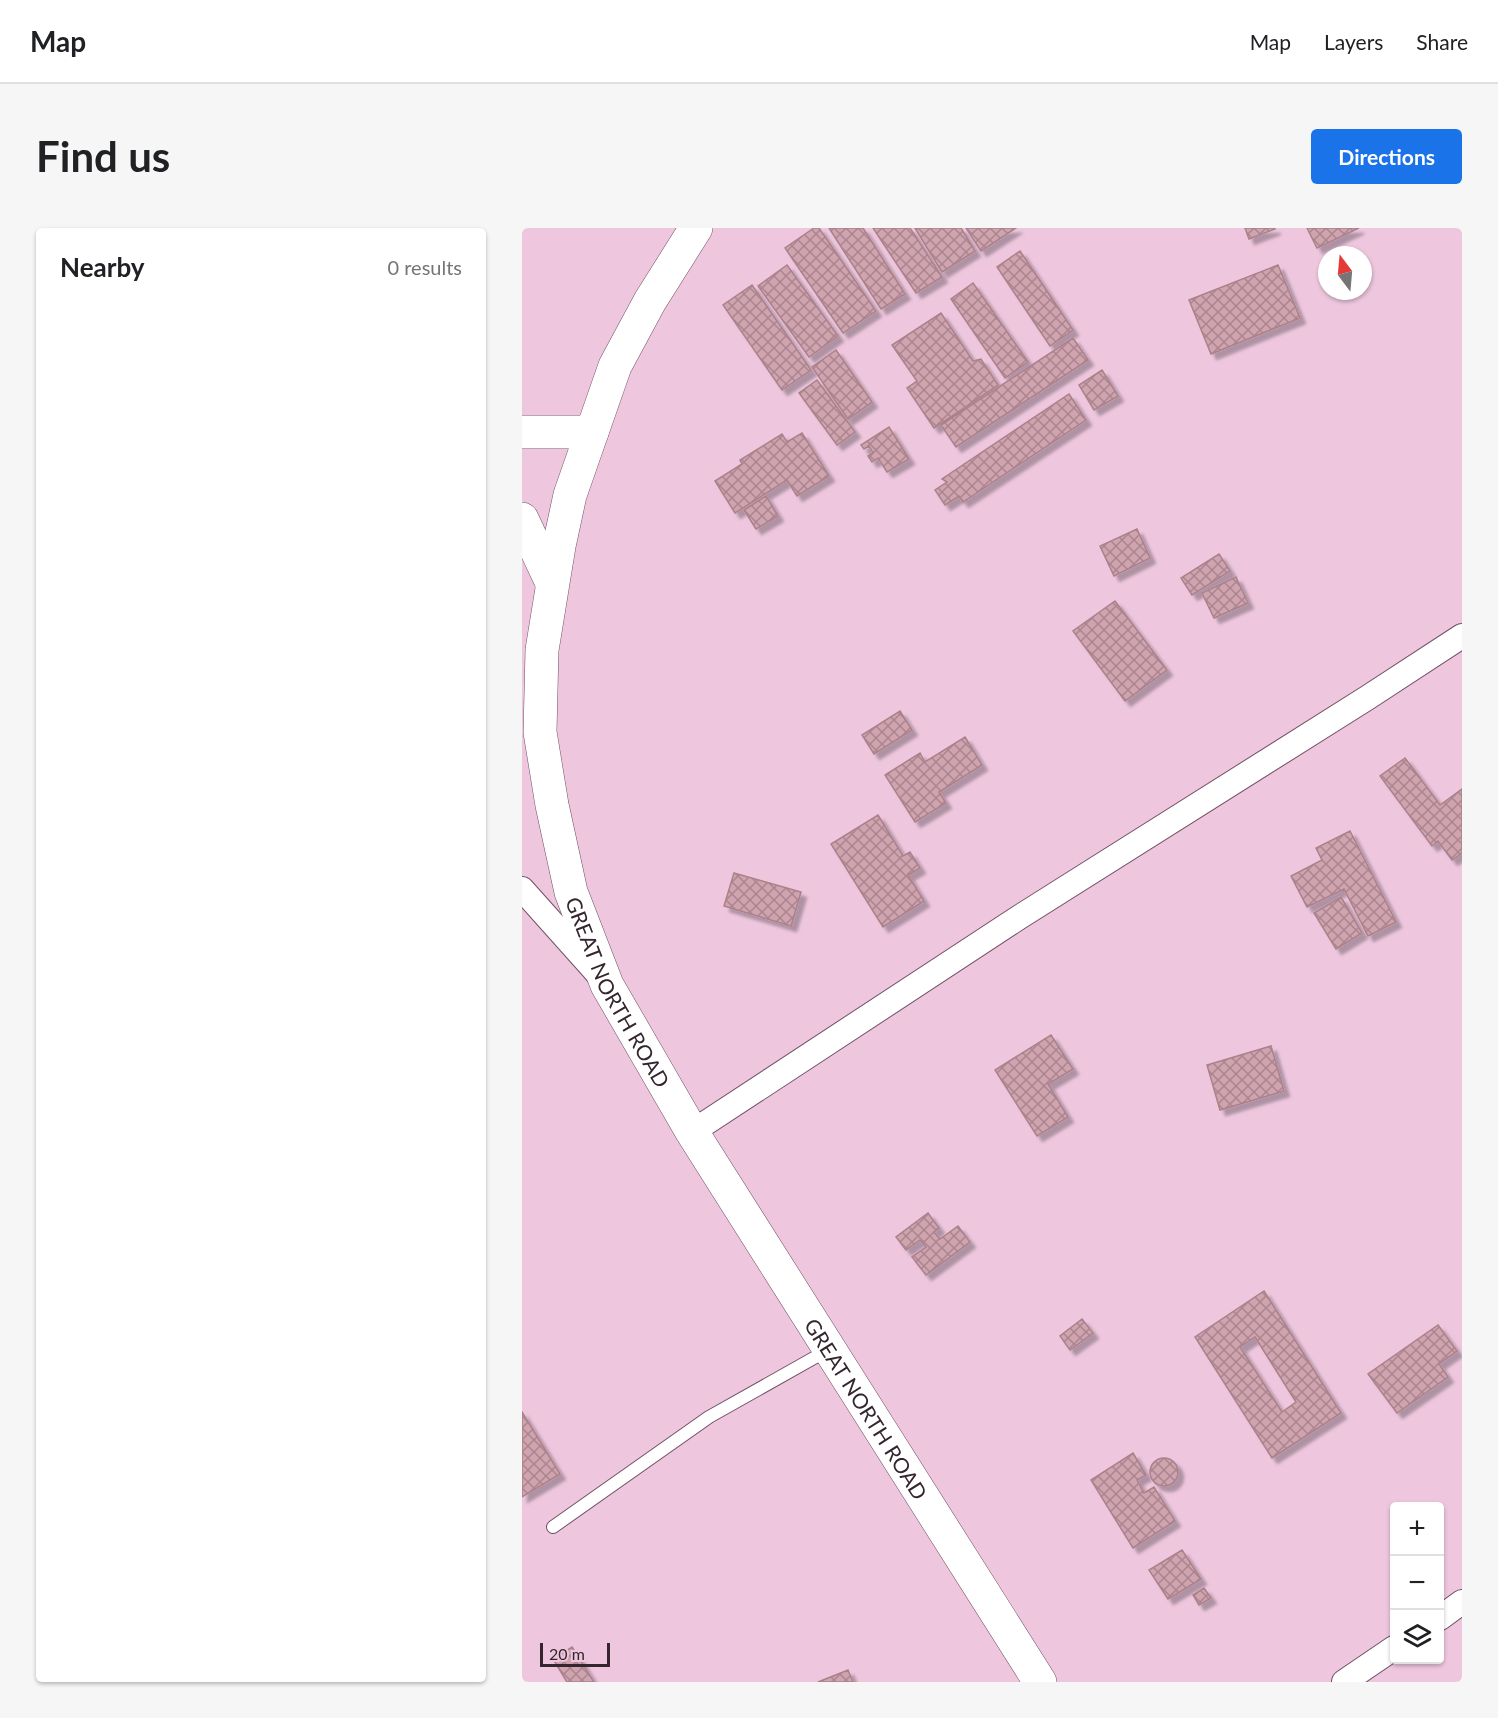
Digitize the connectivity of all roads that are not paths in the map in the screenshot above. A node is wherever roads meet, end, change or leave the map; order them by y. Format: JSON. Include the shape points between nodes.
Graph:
{"nodes":[{"id":1,"x":696,"y":228,"type":"edge"},
{"id":2,"x":522,"y":432,"type":"edge"},
{"id":3,"x":592,"y":432,"type":"junction"},
{"id":4,"x":522,"y":519,"type":"edge"},
{"id":5,"x":552,"y":584,"type":"junction"},
{"id":6,"x":1462,"y":636,"type":"edge"},
{"id":7,"x":522,"y":889,"type":"edge"},
{"id":8,"x":607,"y":985,"type":"junction"},
{"id":9,"x":692,"y":1132,"type":"junction"},
{"id":10,"x":830,"y":1350,"type":"junction"},
{"id":11,"x":553,"y":1527,"type":"dead end"},
{"id":12,"x":1462,"y":1602,"type":"edge"},
{"id":13,"x":1444,"y":1615,"type":"edge"},
{"id":14,"x":1390,"y":1651,"type":"edge"},
{"id":15,"x":1040,"y":1682,"type":"edge"},
{"id":16,"x":1344,"y":1682,"type":"edge"}],
"edges":[{"from":1,"to":3,"type":"main road","name":"GREAT NORTH ROAD","via":[[615,366]]},
{"from":2,"to":3,"type":"main road"},
{"from":3,"to":5,"type":"main road","name":"GREAT NORTH ROAD","via":[[570,495]]},
{"from":4,"to":5,"type":"main road"},
{"from":5,"to":8,"type":"main road","name":"GREAT NORTH ROAD","via":[[542,650],[540,732],[571,892]]},
{"from":6,"to":9,"type":"street","via":[[1018,918]]},
{"from":7,"to":8,"type":"street"},
{"from":8,"to":9,"type":"main road","name":"GREAT NORTH ROAD"},
{"from":9,"to":10,"type":"main road","name":"GREAT NORTH ROAD"},
{"from":10,"to":11,"type":"lane","via":[[709,1418]]},
{"from":10,"to":15,"type":"main road","name":"GREAT NORTH ROAD"},
{"from":12,"to":13,"type":"street"},
{"from":14,"to":16,"type":"street"}]}
